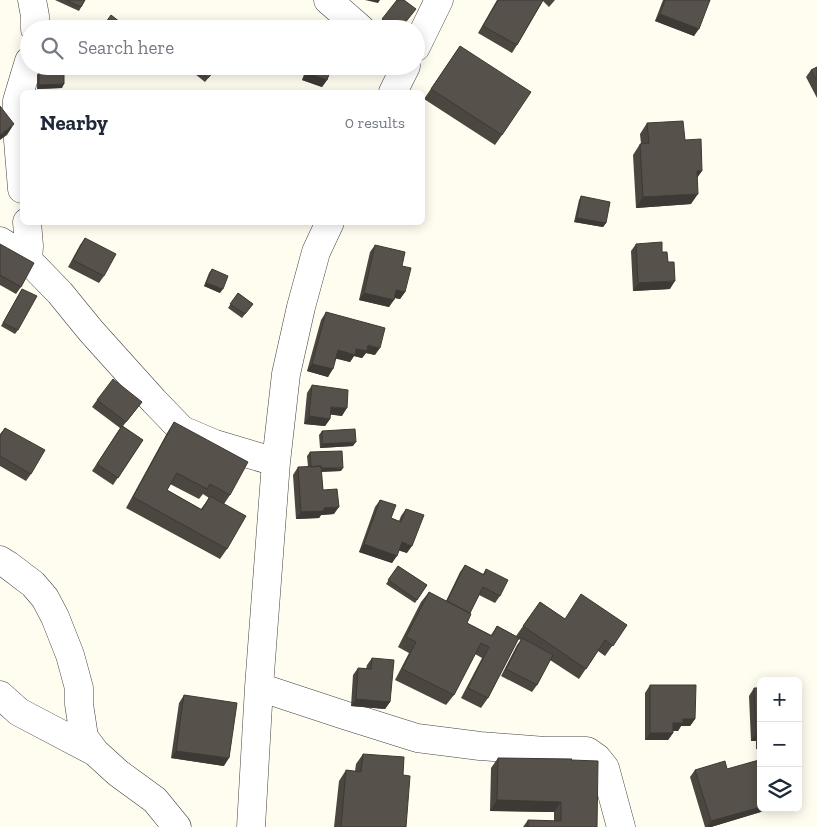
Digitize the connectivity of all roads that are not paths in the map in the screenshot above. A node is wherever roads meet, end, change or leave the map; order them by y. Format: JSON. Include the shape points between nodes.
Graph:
{"nodes":[{"id":1,"x":32,"y":0,"type":"edge"},
{"id":2,"x":328,"y":0,"type":"edge"},
{"id":3,"x":439,"y":0,"type":"edge"},
{"id":4,"x":35,"y":20,"type":"edge"},
{"id":5,"x":351,"y":20,"type":"edge"},
{"id":6,"x":425,"y":28,"type":"edge"},
{"id":7,"x":25,"y":75,"type":"edge"},
{"id":8,"x":402,"y":75,"type":"edge"},
{"id":9,"x":20,"y":90,"type":"edge"},
{"id":10,"x":394,"y":90,"type":"edge"},
{"id":11,"x":20,"y":91,"type":"edge"},
{"id":12,"x":20,"y":165,"type":"edge"},
{"id":13,"x":28,"y":225,"type":"edge"},
{"id":14,"x":329,"y":225,"type":"edge"},
{"id":15,"x":0,"y":241,"type":"edge"},
{"id":16,"x":28,"y":261,"type":"junction"},
{"id":17,"x":276,"y":462,"type":"junction"},
{"id":18,"x":0,"y":560,"type":"edge"},
{"id":19,"x":259,"y":687,"type":"junction"},
{"id":20,"x":0,"y":695,"type":"edge"},
{"id":21,"x":95,"y":752,"type":"junction"},
{"id":22,"x":177,"y":827,"type":"edge"},
{"id":23,"x":251,"y":827,"type":"edge"},
{"id":24,"x":620,"y":827,"type":"edge"}],
"edges":[{"from":1,"to":4,"type":"street"},
{"from":2,"to":5,"type":"street"},
{"from":3,"to":6,"type":"street"},
{"from":7,"to":9,"type":"street"},
{"from":8,"to":10,"type":"street"},
{"from":11,"to":12,"type":"street","via":[[16,116]]},
{"from":13,"to":16,"type":"street"},
{"from":14,"to":17,"type":"street","via":[[316,252],[301,306],[286,374]]},
{"from":15,"to":16,"type":"street"},
{"from":16,"to":17,"type":"street","via":[[182,430],[215,444]]},
{"from":17,"to":19,"type":"street"},
{"from":18,"to":21,"type":"street","via":[[33,584],[55,616],[79,688],[84,737]]},
{"from":19,"to":23,"type":"street"},
{"from":19,"to":24,"type":"street","via":[[417,738],[545,751],[588,751],[605,768]]},
{"from":20,"to":21,"type":"street","via":[[19,712]]},
{"from":21,"to":22,"type":"street","via":[[155,800]]}]}
